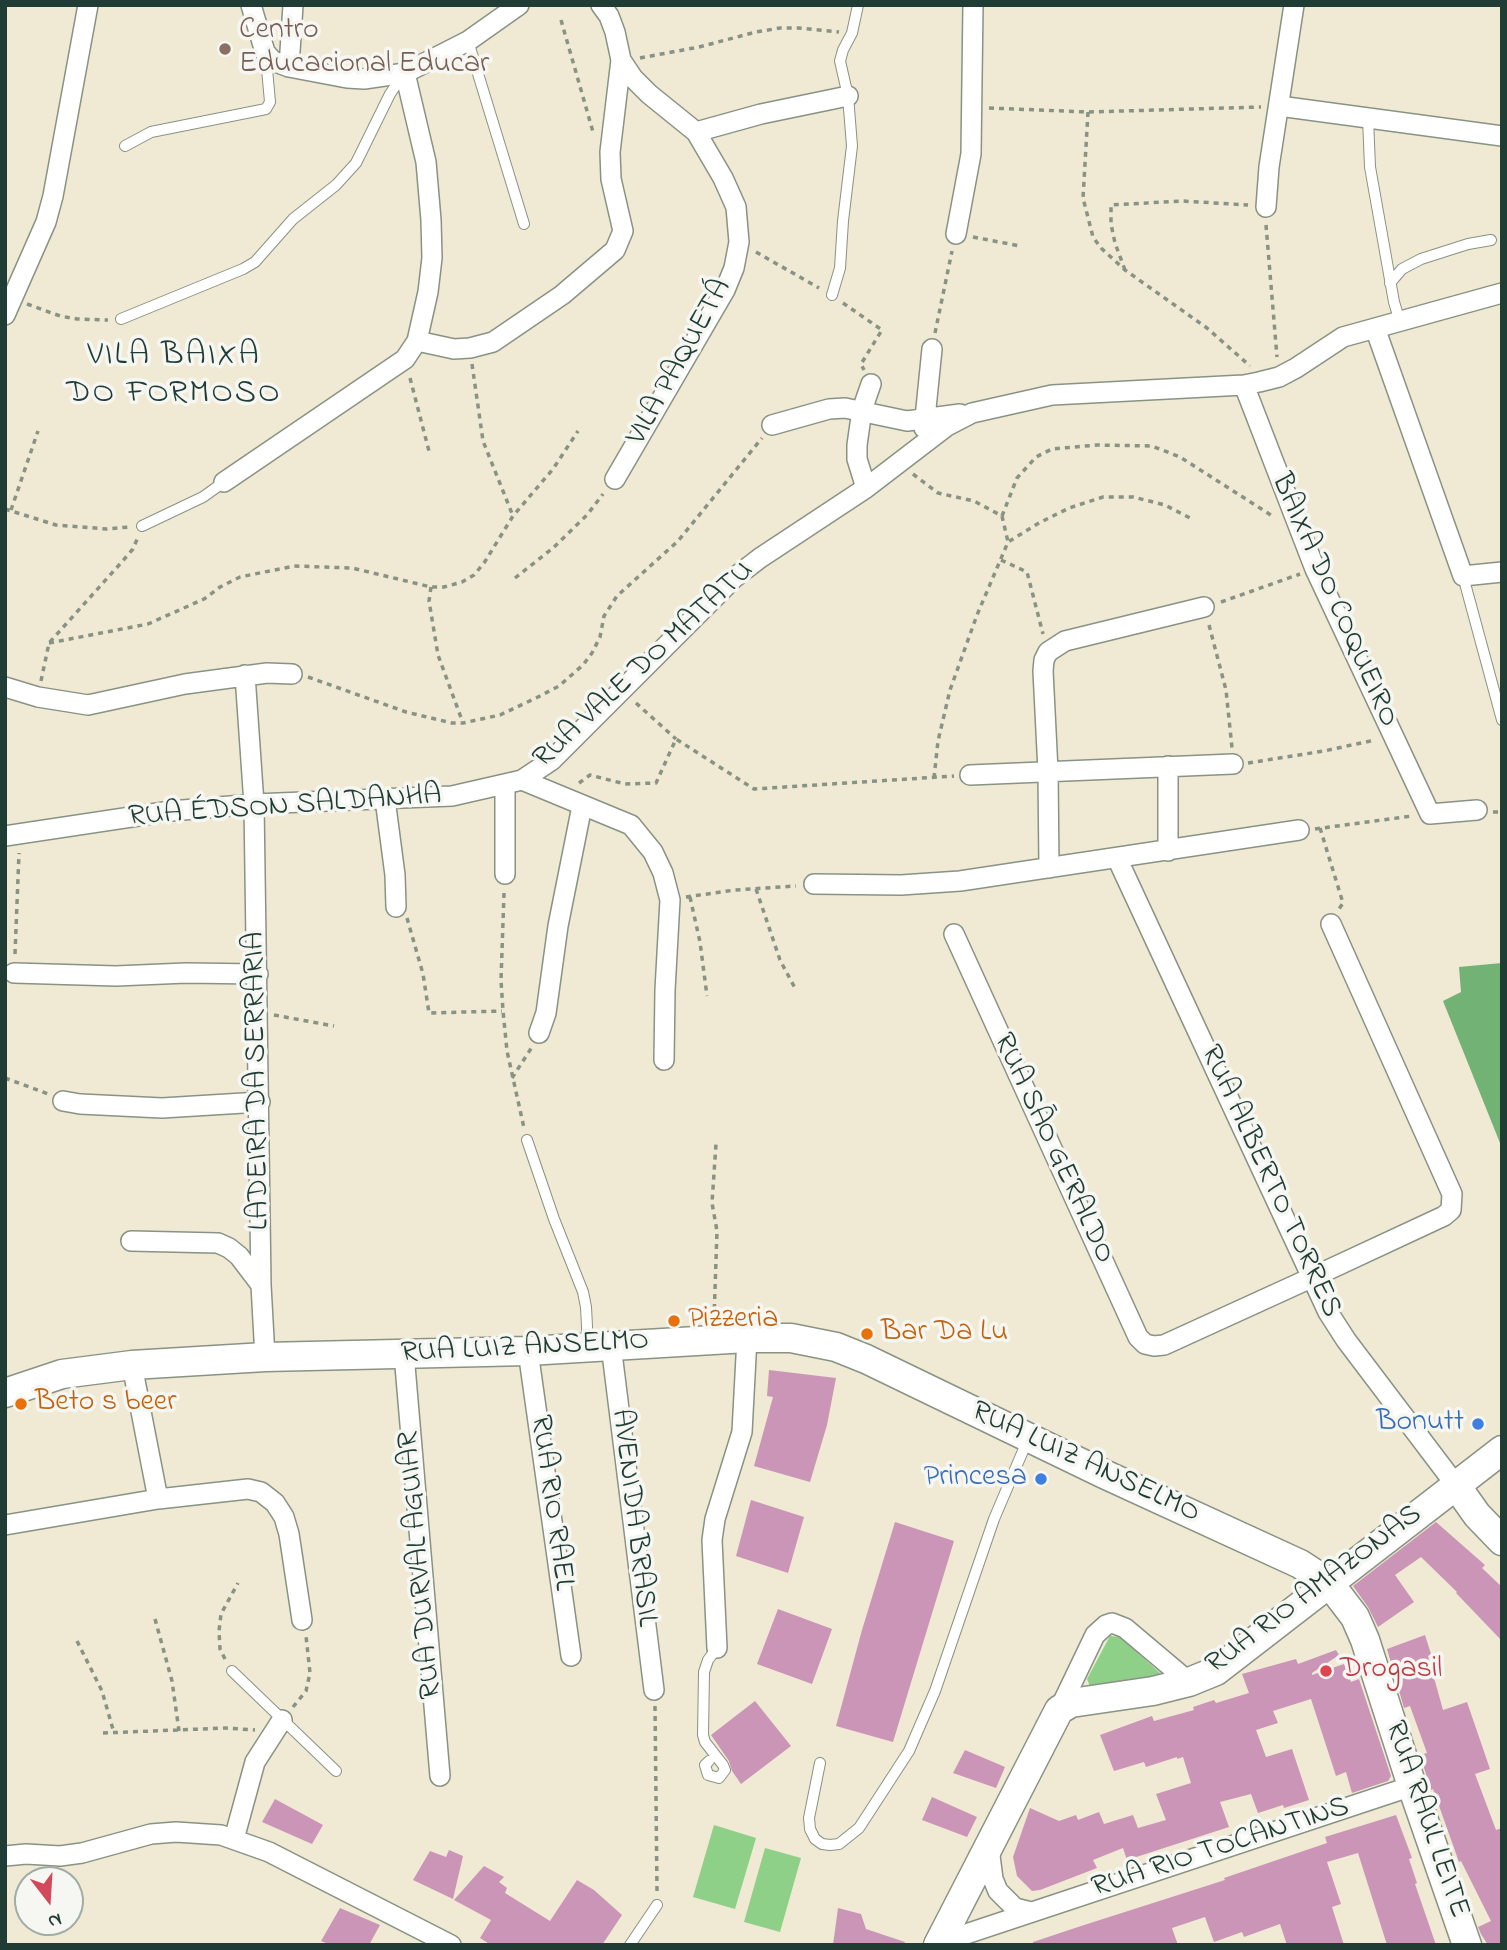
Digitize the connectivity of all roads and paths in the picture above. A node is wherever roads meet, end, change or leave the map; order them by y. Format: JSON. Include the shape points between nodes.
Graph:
{"nodes":[{"id":1,"x":88,"y":5,"type":"edge"},
{"id":2,"x":251,"y":5,"type":"edge"},
{"id":3,"x":293,"y":5,"type":"edge"},
{"id":4,"x":519,"y":5,"type":"edge"},
{"id":5,"x":601,"y":5,"type":"edge"},
{"id":6,"x":858,"y":5,"type":"edge"},
{"id":7,"x":974,"y":5,"type":"edge"},
{"id":8,"x":1294,"y":5,"type":"edge"},
{"id":9,"x":561,"y":20,"type":"dead end"},
{"id":10,"x":852,"y":33,"type":"junction"},
{"id":11,"x":468,"y":41,"type":"junction"},
{"id":12,"x":265,"y":52,"type":"junction"},
{"id":13,"x":621,"y":60,"type":"junction"},
{"id":14,"x":289,"y":67,"type":"junction"},
{"id":15,"x":405,"y":73,"type":"junction"},
{"id":16,"x":848,"y":96,"type":"junction"},
{"id":17,"x":1279,"y":106,"type":"junction"},
{"id":18,"x":973,"y":107,"type":"junction"},
{"id":19,"x":1088,"y":112,"type":"junction"},
{"id":20,"x":1368,"y":118,"type":"junction"},
{"id":21,"x":593,"y":132,"type":"dead end"},
{"id":22,"x":696,"y":132,"type":"junction"},
{"id":23,"x":1502,"y":136,"type":"edge"},
{"id":24,"x":125,"y":146,"type":"dead end"},
{"id":25,"x":1266,"y":207,"type":"junction"},
{"id":26,"x":524,"y":224,"type":"dead end"},
{"id":27,"x":956,"y":233,"type":"junction"},
{"id":28,"x":1491,"y":240,"type":"dead end"},
{"id":29,"x":739,"y":243,"type":"junction"},
{"id":30,"x":1020,"y":246,"type":"dead end"},
{"id":31,"x":1125,"y":270,"type":"junction"},
{"id":32,"x":1390,"y":283,"type":"junction"},
{"id":33,"x":1502,"y":293,"type":"edge"},
{"id":34,"x":832,"y":295,"type":"junction"},
{"id":35,"x":8,"y":307,"type":"edge"},
{"id":36,"x":121,"y":319,"type":"joint"},
{"id":37,"x":1400,"y":321,"type":"junction"},
{"id":38,"x":1374,"y":328,"type":"junction"},
{"id":39,"x":417,"y":341,"type":"junction"},
{"id":40,"x":470,"y":348,"type":"junction"},
{"id":41,"x":932,"y":349,"type":"joint"},
{"id":42,"x":405,"y":359,"type":"junction"},
{"id":43,"x":1279,"y":377,"type":"junction"},
{"id":44,"x":871,"y":384,"type":"joint"},
{"id":45,"x":1252,"y":384,"type":"junction"},
{"id":46,"x":862,"y":410,"type":"junction"},
{"id":47,"x":972,"y":413,"type":"junction"},
{"id":48,"x":924,"y":418,"type":"junction"},
{"id":49,"x":772,"y":425,"type":"joint"},
{"id":50,"x":38,"y":431,"type":"dead end"},
{"id":51,"x":578,"y":431,"type":"dead end"},
{"id":52,"x":925,"y":442,"type":"junction"},
{"id":53,"x":430,"y":455,"type":"dead end"},
{"id":54,"x":899,"y":462,"type":"junction"},
{"id":55,"x":615,"y":479,"type":"joint"},
{"id":56,"x":224,"y":482,"type":"joint"},
{"id":57,"x":866,"y":488,"type":"junction"},
{"id":58,"x":5,"y":509,"type":"edge"},
{"id":59,"x":11,"y":510,"type":"junction"},
{"id":60,"x":513,"y":516,"type":"junction"},
{"id":61,"x":1002,"y":516,"type":"junction"},
{"id":62,"x":1190,"y":518,"type":"dead end"},
{"id":63,"x":142,"y":526,"type":"junction"},
{"id":64,"x":1298,"y":528,"type":"junction"},
{"id":65,"x":1009,"y":542,"type":"junction"},
{"id":66,"x":1001,"y":560,"type":"junction"},
{"id":67,"x":1315,"y":569,"type":"junction"},
{"id":68,"x":1502,"y":572,"type":"edge"},
{"id":69,"x":1463,"y":576,"type":"junction"},
{"id":70,"x":514,"y":578,"type":"dead end"},
{"id":71,"x":431,"y":587,"type":"junction"},
{"id":72,"x":1204,"y":607,"type":"junction"},
{"id":73,"x":49,"y":643,"type":"junction"},
{"id":74,"x":1048,"y":652,"type":"junction"},
{"id":75,"x":292,"y":674,"type":"joint"},
{"id":76,"x":245,"y":675,"type":"junction"},
{"id":77,"x":5,"y":687,"type":"edge"},
{"id":78,"x":623,"y":691,"type":"junction"},
{"id":79,"x":38,"y":697,"type":"junction"},
{"id":80,"x":1502,"y":720,"type":"edge"},
{"id":81,"x":463,"y":723,"type":"junction"},
{"id":82,"x":1392,"y":736,"type":"junction"},
{"id":83,"x":676,"y":739,"type":"junction"},
{"id":84,"x":1233,"y":764,"type":"junction"},
{"id":85,"x":1168,"y":766,"type":"junction"},
{"id":86,"x":1048,"y":771,"type":"junction"},
{"id":87,"x":970,"y":775,"type":"joint"},
{"id":88,"x":934,"y":778,"type":"junction"},
{"id":89,"x":514,"y":783,"type":"junction"},
{"id":90,"x":562,"y":798,"type":"junction"},
{"id":91,"x":385,"y":799,"type":"junction"},
{"id":92,"x":254,"y":804,"type":"junction"},
{"id":93,"x":582,"y":806,"type":"junction"},
{"id":94,"x":1477,"y":810,"type":"dead end"},
{"id":95,"x":1430,"y":814,"type":"junction"},
{"id":96,"x":1320,"y":828,"type":"junction"},
{"id":97,"x":1299,"y":830,"type":"joint"},
{"id":98,"x":12,"y":835,"type":"edge"},
{"id":99,"x":1168,"y":850,"type":"junction"},
{"id":100,"x":1118,"y":858,"type":"junction"},
{"id":101,"x":1049,"y":868,"type":"junction"},
{"id":102,"x":505,"y":874,"type":"joint"},
{"id":103,"x":814,"y":884,"type":"joint"},
{"id":104,"x":756,"y":889,"type":"junction"},
{"id":105,"x":690,"y":897,"type":"junction"},
{"id":106,"x":670,"y":900,"type":"junction"},
{"id":107,"x":396,"y":907,"type":"joint"},
{"id":108,"x":1331,"y":924,"type":"joint"},
{"id":109,"x":954,"y":934,"type":"dead end"},
{"id":110,"x":14,"y":973,"type":"joint"},
{"id":111,"x":258,"y":974,"type":"junction"},
{"id":112,"x":796,"y":990,"type":"dead end"},
{"id":113,"x":707,"y":996,"type":"dead end"},
{"id":114,"x":503,"y":1011,"type":"junction"},
{"id":115,"x":259,"y":1013,"type":"junction"},
{"id":116,"x":334,"y":1026,"type":"dead end"},
{"id":117,"x":539,"y":1033,"type":"joint"},
{"id":118,"x":664,"y":1060,"type":"dead end"},
{"id":119,"x":5,"y":1078,"type":"edge"},
{"id":120,"x":512,"y":1078,"type":"junction"},
{"id":121,"x":63,"y":1101,"type":"joint"},
{"id":122,"x":260,"y":1102,"type":"junction"},
{"id":123,"x":527,"y":1140,"type":"joint"},
{"id":124,"x":716,"y":1144,"type":"dead end"},
{"id":125,"x":131,"y":1241,"type":"dead end"},
{"id":126,"x":1313,"y":1278,"type":"junction"},
{"id":127,"x":261,"y":1285,"type":"junction"},
{"id":128,"x":747,"y":1338,"type":"junction"},
{"id":129,"x":714,"y":1340,"type":"junction"},
{"id":130,"x":599,"y":1346,"type":"junction"},
{"id":131,"x":528,"y":1351,"type":"junction"},
{"id":132,"x":404,"y":1354,"type":"junction"},
{"id":133,"x":265,"y":1357,"type":"junction"},
{"id":134,"x":132,"y":1366,"type":"junction"},
{"id":135,"x":5,"y":1393,"type":"edge"},
{"id":136,"x":1028,"y":1438,"type":"junction"},
{"id":137,"x":1502,"y":1450,"type":"edge"},
{"id":138,"x":1455,"y":1484,"type":"junction"},
{"id":139,"x":158,"y":1499,"type":"junction"},
{"id":140,"x":5,"y":1525,"type":"edge"},
{"id":141,"x":1502,"y":1541,"type":"edge"},
{"id":142,"x":238,"y":1583,"type":"dead end"},
{"id":143,"x":1329,"y":1583,"type":"junction"},
{"id":144,"x":155,"y":1619,"type":"dead end"},
{"id":145,"x":302,"y":1620,"type":"joint"},
{"id":146,"x":77,"y":1641,"type":"dead end"},
{"id":147,"x":717,"y":1648,"type":"joint"},
{"id":148,"x":571,"y":1656,"type":"dead end"},
{"id":149,"x":232,"y":1671,"type":"joint"},
{"id":150,"x":1189,"y":1682,"type":"junction"},
{"id":151,"x":654,"y":1690,"type":"joint"},
{"id":152,"x":1059,"y":1710,"type":"junction"},
{"id":153,"x":279,"y":1725,"type":"junction"},
{"id":154,"x":179,"y":1731,"type":"junction"},
{"id":155,"x":103,"y":1733,"type":"dead end"},
{"id":156,"x":114,"y":1733,"type":"junction"},
{"id":157,"x":709,"y":1761,"type":"dead end"},
{"id":158,"x":820,"y":1763,"type":"dead end"},
{"id":159,"x":337,"y":1771,"type":"dead end"},
{"id":160,"x":440,"y":1776,"type":"dead end"},
{"id":161,"x":1412,"y":1786,"type":"junction"},
{"id":162,"x":234,"y":1839,"type":"junction"},
{"id":163,"x":989,"y":1847,"type":"junction"},
{"id":164,"x":5,"y":1856,"type":"edge"},
{"id":165,"x":657,"y":1905,"type":"joint"},
{"id":166,"x":1031,"y":1912,"type":"junction"},
{"id":167,"x":938,"y":1944,"type":"edge"},
{"id":168,"x":451,"y":1945,"type":"edge"},
{"id":169,"x":630,"y":1945,"type":"edge"},
{"id":170,"x":1467,"y":1945,"type":"edge"}],
"edges":[{"from":1,"to":35,"type":"street","via":[[53,196]]},
{"from":2,"to":12,"type":"street"},
{"from":3,"to":14,"type":"street"},
{"from":4,"to":11,"type":"street"},
{"from":5,"to":13,"type":"street","via":[[615,32]]},
{"from":6,"to":10,"type":"lane"},
{"from":7,"to":18,"type":"street"},
{"from":8,"to":17,"type":"street"},
{"from":9,"to":21,"type":"path"},
{"from":10,"to":13,"type":"path","via":[[780,28]]},
{"from":10,"to":16,"type":"lane","via":[[840,61]]},
{"from":11,"to":15,"type":"street"},
{"from":11,"to":26,"type":"lane"},
{"from":12,"to":14,"type":"street"},
{"from":12,"to":24,"type":"lane","via":[[270,102],[266,109],[151,132]]},
{"from":13,"to":22,"type":"street","name":"VILA PAQUETÁ","via":[[649,94]]},
{"from":13,"to":40,"type":"street","via":[[610,152],[611,180],[623,231],[615,250],[517,328]]},
{"from":14,"to":15,"type":"street","via":[[364,79]]},
{"from":15,"to":36,"type":"lane","via":[[356,163],[293,219],[255,262]]},
{"from":15,"to":39,"type":"street","via":[[426,162],[432,258]]},
{"from":16,"to":22,"type":"street"},
{"from":16,"to":34,"type":"lane","via":[[852,146],[840,268]]},
{"from":17,"to":19,"type":"path"},
{"from":17,"to":20,"type":"street"},
{"from":17,"to":25,"type":"street"},
{"from":18,"to":19,"type":"path"},
{"from":18,"to":27,"type":"street","via":[[968,178]]},
{"from":19,"to":31,"type":"path","via":[[1083,176],[1087,218],[1101,248]]},
{"from":20,"to":23,"type":"street"},
{"from":20,"to":32,"type":"lane","via":[[1370,167]]},
{"from":22,"to":29,"type":"street","name":"VILA PAQUETÁ","via":[[736,207]]},
{"from":25,"to":31,"type":"path","via":[[1182,201],[1111,205],[1115,243]]},
{"from":25,"to":43,"type":"path"},
{"from":27,"to":30,"type":"path"},
{"from":27,"to":41,"type":"path"},
{"from":28,"to":32,"type":"lane","via":[[1421,259],[1402,269]]},
{"from":29,"to":34,"type":"path"},
{"from":29,"to":55,"type":"street","name":"VILA PAQUETÁ","via":[[725,290]]},
{"from":31,"to":45,"type":"path","via":[[1236,352],[1248,363]]},
{"from":32,"to":37,"type":"lane"},
{"from":33,"to":37,"type":"street","name":"RUA VALE DO MATATU"},
{"from":34,"to":44,"type":"path","via":[[882,330],[861,364]]},
{"from":35,"to":36,"type":"path","via":[[69,318]]},
{"from":37,"to":38,"type":"street","name":"RUA VALE DO MATATU"},
{"from":38,"to":43,"type":"street","name":"RUA VALE DO MATATU","via":[[1343,337]]},
{"from":38,"to":69,"type":"street"},
{"from":39,"to":40,"type":"street"},
{"from":39,"to":42,"type":"street"},
{"from":40,"to":60,"type":"path","via":[[483,441]]},
{"from":41,"to":48,"type":"street"},
{"from":42,"to":53,"type":"path"},
{"from":42,"to":56,"type":"street"},
{"from":43,"to":45,"type":"street","name":"RUA VALE DO MATATU"},
{"from":44,"to":46,"type":"street"},
{"from":45,"to":47,"type":"street","name":"RUA VALE DO MATATU","via":[[1052,395]]},
{"from":45,"to":64,"type":"street","name":"BAIXA DO COQUEIRO"},
{"from":46,"to":48,"type":"street","via":[[906,421]]},
{"from":46,"to":49,"type":"street","via":[[829,409]]},
{"from":46,"to":57,"type":"street","via":[[857,459]]},
{"from":47,"to":48,"type":"street"},
{"from":47,"to":52,"type":"street","name":"RUA VALE DO MATATU"},
{"from":48,"to":52,"type":"street"},
{"from":49,"to":81,"type":"path","via":[[678,541],[617,596],[583,665],[536,698],[500,715]]},
{"from":50,"to":59,"type":"path"},
{"from":51,"to":60,"type":"path"},
{"from":52,"to":54,"type":"street","name":"RUA VALE DO MATATU"},
{"from":54,"to":57,"type":"street","name":"RUA VALE DO MATATU"},
{"from":54,"to":61,"type":"path","via":[[939,493],[974,501]]},
{"from":55,"to":70,"type":"path","name":"VILA PAQUETÁ","via":[[587,515]]},
{"from":56,"to":63,"type":"lane"},
{"from":57,"to":78,"type":"street","name":"RUA VALE DO MATATU","via":[[734,578]]},
{"from":58,"to":59,"type":"path"},
{"from":59,"to":63,"type":"path","via":[[56,526]]},
{"from":60,"to":71,"type":"path","via":[[474,575],[462,582]]},
{"from":61,"to":64,"type":"path","via":[[1017,478],[1036,457],[1052,449],[1139,445],[1180,457]]},
{"from":61,"to":65,"type":"path"},
{"from":62,"to":65,"type":"path","via":[[1165,505],[1133,497],[1103,497],[1069,508]]},
{"from":63,"to":73,"type":"path","via":[[133,549]]},
{"from":64,"to":67,"type":"street","name":"BAIXA DO COQUEIRO"},
{"from":65,"to":66,"type":"path"},
{"from":66,"to":74,"type":"path","via":[[1027,572]]},
{"from":66,"to":88,"type":"path","via":[[950,690]]},
{"from":67,"to":72,"type":"path"},
{"from":67,"to":82,"type":"street","name":"BAIXA DO COQUEIRO"},
{"from":68,"to":69,"type":"street"},
{"from":69,"to":80,"type":"lane"},
{"from":71,"to":73,"type":"path","via":[[352,568],[294,566],[240,577],[148,624]]},
{"from":71,"to":81,"type":"path","via":[[438,655]]},
{"from":72,"to":74,"type":"street","via":[[1065,641]]},
{"from":72,"to":84,"type":"path","via":[[1226,690]]},
{"from":73,"to":79,"type":"path"},
{"from":74,"to":86,"type":"street","via":[[1043,671]]},
{"from":75,"to":76,"type":"street"},
{"from":75,"to":81,"type":"path","via":[[406,712]]},
{"from":76,"to":79,"type":"street","via":[[88,705]]},
{"from":76,"to":92,"type":"street","name":"LADEIRA DA SERRARIA"},
{"from":77,"to":79,"type":"street"},
{"from":78,"to":83,"type":"path"},
{"from":78,"to":89,"type":"street","name":"RUA VALE DO MATATU","via":[[552,760]]},
{"from":82,"to":84,"type":"path"},
{"from":82,"to":95,"type":"street","name":"BAIXA DO COQUEIRO"},
{"from":83,"to":88,"type":"path","via":[[754,789]]},
{"from":83,"to":90,"type":"path","via":[[656,783],[625,784],[590,775]]},
{"from":84,"to":85,"type":"street"},
{"from":85,"to":86,"type":"street"},
{"from":85,"to":99,"type":"street"},
{"from":86,"to":87,"type":"street"},
{"from":86,"to":101,"type":"street"},
{"from":87,"to":88,"type":"path"},
{"from":89,"to":90,"type":"street"},
{"from":89,"to":91,"type":"street","name":"RUA ÉDSON SALDANHA","via":[[452,796]]},
{"from":89,"to":102,"type":"street"},
{"from":90,"to":93,"type":"street"},
{"from":91,"to":92,"type":"street","name":"RUA ÉDSON SALDANHA"},
{"from":91,"to":107,"type":"street"},
{"from":92,"to":98,"type":"street","name":"RUA ÉDSON SALDANHA","via":[[171,811]]},
{"from":92,"to":111,"type":"street","name":"LADEIRA DA SERRARIA"},
{"from":93,"to":106,"type":"street","via":[[631,825],[640,834],[663,873]]},
{"from":93,"to":117,"type":"street"},
{"from":94,"to":95,"type":"street"},
{"from":95,"to":96,"type":"path"},
{"from":96,"to":97,"type":"path"},
{"from":96,"to":108,"type":"path","via":[[1343,903]]},
{"from":97,"to":99,"type":"street"},
{"from":98,"to":110,"type":"path"},
{"from":99,"to":100,"type":"street"},
{"from":100,"to":101,"type":"street"},
{"from":100,"to":126,"type":"street","name":"RUA ALBERTO TORRES"},
{"from":101,"to":103,"type":"street","via":[[960,881]]},
{"from":102,"to":114,"type":"path"},
{"from":103,"to":104,"type":"path"},
{"from":104,"to":105,"type":"path"},
{"from":104,"to":112,"type":"path","via":[[780,960]]},
{"from":105,"to":106,"type":"path"},
{"from":105,"to":113,"type":"path"},
{"from":106,"to":118,"type":"street"},
{"from":107,"to":114,"type":"path","via":[[410,921],[429,1013]]},
{"from":108,"to":126,"type":"street","via":[[1453,1202],[1444,1216]]},
{"from":109,"to":126,"type":"street","name":"RUA SĀO GERALDO","via":[[1138,1338],[1145,1344],[1164,1345]]},
{"from":110,"to":111,"type":"street"},
{"from":111,"to":115,"type":"street","name":"LADEIRA DA SERRARIA"},
{"from":114,"to":120,"type":"path"},
{"from":115,"to":116,"type":"path"},
{"from":115,"to":122,"type":"street","name":"LADEIRA DA SERRARIA"},
{"from":117,"to":120,"type":"path"},
{"from":119,"to":121,"type":"path"},
{"from":120,"to":123,"type":"path"},
{"from":121,"to":122,"type":"street","via":[[162,1108]]},
{"from":122,"to":127,"type":"street","name":"LADEIRA DA SERRARIA"},
{"from":123,"to":130,"type":"lane"},
{"from":124,"to":129,"type":"path"},
{"from":125,"to":127,"type":"street","via":[[218,1243],[239,1256]]},
{"from":126,"to":138,"type":"street","name":"RUA ALBERTO TORRES","via":[[1346,1340]]},
{"from":127,"to":133,"type":"street","name":"LADEIRA DA SERRARIA"},
{"from":128,"to":129,"type":"street","name":"RUA LUIZ ANSELMO"},
{"from":128,"to":136,"type":"street","name":"RUA LUIZ ANSELMO","via":[[791,1338],[836,1347]]},
{"from":128,"to":147,"type":"street","via":[[742,1432],[712,1540]]},
{"from":129,"to":130,"type":"street","name":"RUA LUIZ ANSELMO"},
{"from":130,"to":131,"type":"street","name":"RUA LUIZ ANSELMO"},
{"from":130,"to":151,"type":"street","name":"AVENIDA BRASIL"},
{"from":131,"to":132,"type":"street","name":"RUA LUIZ ANSELMO"},
{"from":131,"to":148,"type":"street","name":"RUA RIO RAEL"},
{"from":132,"to":133,"type":"street","name":"RUA LUIZ ANSELMO"},
{"from":132,"to":160,"type":"street","name":"RUA DURVAL AGUIAR"},
{"from":133,"to":134,"type":"street","name":"RUA LUIZ ANSELMO"},
{"from":134,"to":135,"type":"street","name":"RUA LUIZ ANSELMO","via":[[62,1374]]},
{"from":134,"to":139,"type":"street"},
{"from":136,"to":143,"type":"street","name":"RUA LUIZ ANSELMO","via":[[1300,1564]]},
{"from":136,"to":158,"type":"lane","via":[[909,1751],[859,1828],[839,1844],[822,1844],[810,1829]]},
{"from":137,"to":138,"type":"street","name":"RUA RIO AMAZONAS"},
{"from":138,"to":141,"type":"street"},
{"from":138,"to":143,"type":"street","name":"RUA RIO AMAZONAS"},
{"from":139,"to":140,"type":"street"},
{"from":139,"to":145,"type":"street","via":[[248,1489],[275,1503],[289,1534]]},
{"from":142,"to":149,"type":"path","via":[[221,1614],[219,1631],[220,1649]]},
{"from":143,"to":150,"type":"street","name":"RUA RIO AMAZONAS","via":[[1216,1671]]},
{"from":143,"to":161,"type":"street","name":"RUA RAUL LEITE","via":[[1365,1640]]},
{"from":144,"to":154,"type":"path","via":[[172,1681]]},
{"from":145,"to":153,"type":"path","via":[[310,1673],[306,1691]]},
{"from":146,"to":156,"type":"path","via":[[102,1691]]},
{"from":147,"to":157,"type":"lane","via":[[704,1672],[703,1735],[725,1770],[719,1779],[708,1775],[705,1765]]},
{"from":149,"to":153,"type":"lane"},
{"from":150,"to":152,"type":"street","name":"RUA RIO AMAZONAS","via":[[1071,1703]]},
{"from":150,"to":152,"type":"street","via":[[1125,1628],[1112,1623],[1096,1635]]},
{"from":151,"to":165,"type":"path"},
{"from":152,"to":163,"type":"street"},
{"from":153,"to":154,"type":"path"},
{"from":153,"to":159,"type":"lane"},
{"from":153,"to":162,"type":"street","via":[[255,1762]]},
{"from":154,"to":156,"type":"path"},
{"from":155,"to":156,"type":"path"},
{"from":161,"to":166,"type":"street","name":"RUA RIO TOCANTINS"},
{"from":161,"to":170,"type":"street","name":"RUA RAUL LEITE"},
{"from":162,"to":164,"type":"street","via":[[176,1832],[82,1853]]},
{"from":162,"to":168,"type":"street","via":[[280,1857]]},
{"from":163,"to":166,"type":"street","via":[[999,1891],[1015,1908]]},
{"from":163,"to":167,"type":"street"},
{"from":165,"to":169,"type":"lane"},
{"from":166,"to":167,"type":"street","name":"RUA RIO TOCANTINS"}]}
